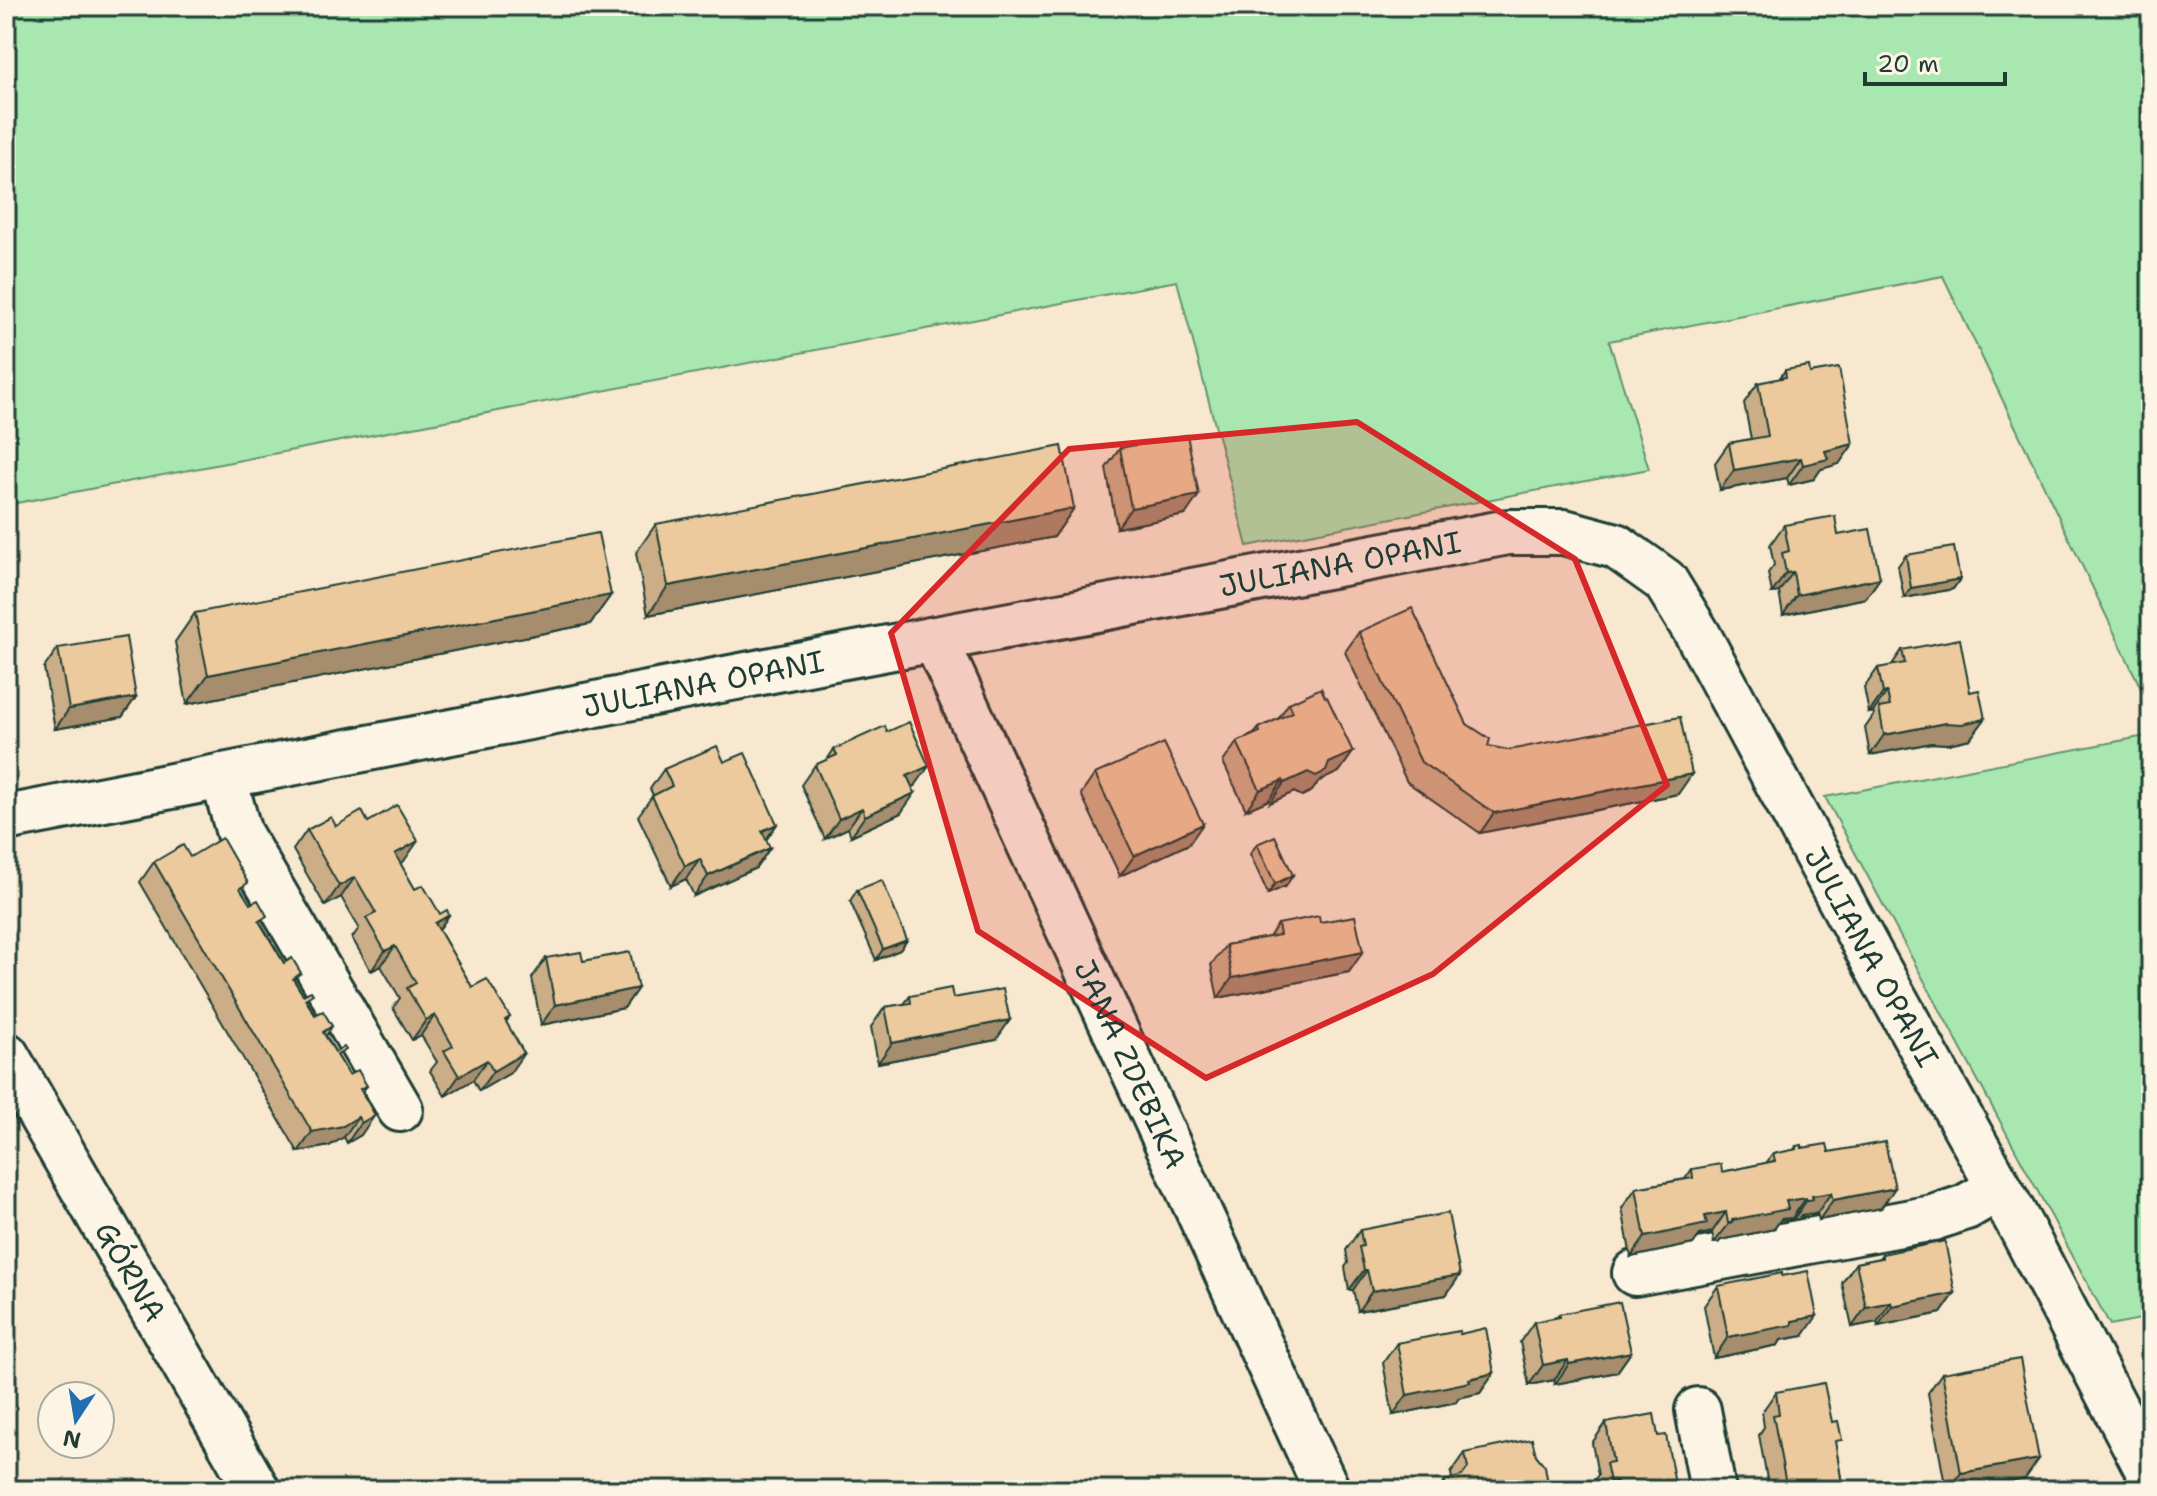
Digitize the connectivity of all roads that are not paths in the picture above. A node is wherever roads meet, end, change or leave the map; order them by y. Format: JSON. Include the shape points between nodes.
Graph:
{"nodes":[{"id":1,"x":935,"y":639,"type":"junction"},
{"id":2,"x":223,"y":776,"type":"junction"},
{"id":3,"x":6,"y":818,"type":"edge"},
{"id":4,"x":6,"y":1055,"type":"edge"},
{"id":5,"x":400,"y":1109,"type":"dead end"},
{"id":6,"x":1999,"y":1188,"type":"junction"},
{"id":7,"x":1635,"y":1273,"type":"dead end"},
{"id":8,"x":1698,"y":1410,"type":"dead end"},
{"id":9,"x":2151,"y":1476,"type":"edge"},
{"id":10,"x":257,"y":1490,"type":"edge"},
{"id":11,"x":1327,"y":1490,"type":"edge"},
{"id":12,"x":1713,"y":1490,"type":"edge"}],
"edges":[{"from":1,"to":2,"type":"street","name":"JULIANA OPANI"},
{"from":1,"to":6,"type":"street","name":"JULIANA OPANI","via":[[1508,532],[1564,532],[1616,546],[1665,581],[1698,635]]},
{"from":1,"to":11,"type":"street","name":"JANA ZDEBIKA"},
{"from":2,"to":3,"type":"street","name":"JULIANA OPANI"},
{"from":2,"to":5,"type":"street","via":[[239,833]]},
{"from":4,"to":10,"type":"street","name":"GÓRNA"},
{"from":6,"to":7,"type":"street","via":[[1933,1218]]},
{"from":6,"to":9,"type":"street","name":"JULIANA OPANI"},
{"from":8,"to":12,"type":"street"}]}
